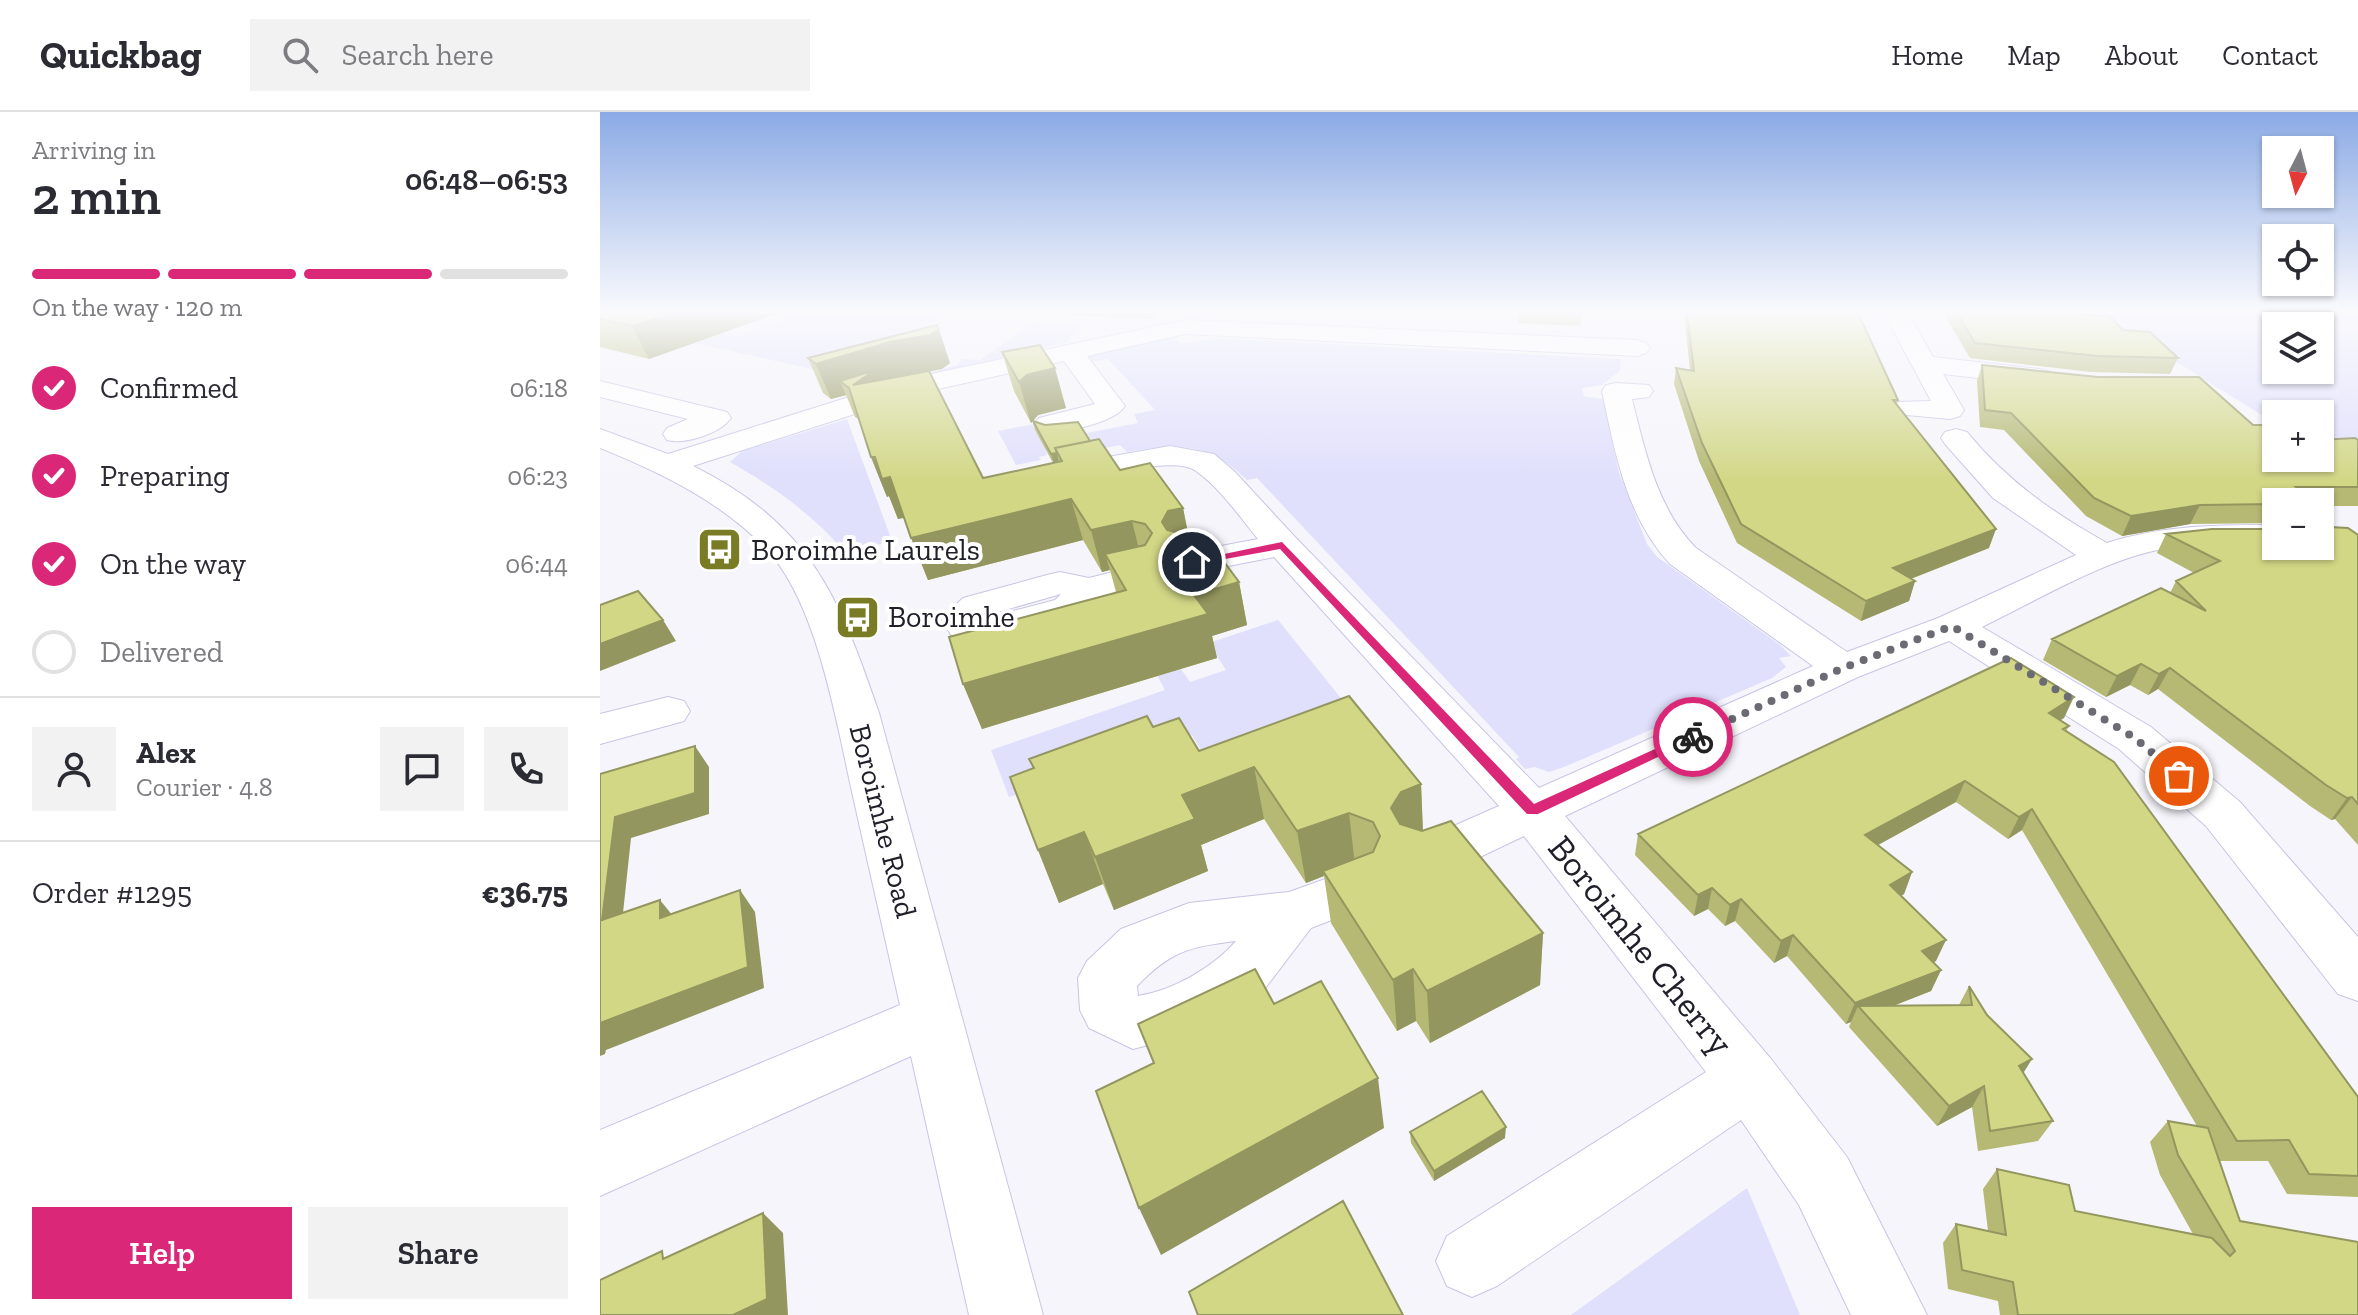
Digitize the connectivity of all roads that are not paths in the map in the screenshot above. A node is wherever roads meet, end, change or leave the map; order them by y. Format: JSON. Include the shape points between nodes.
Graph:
{"nodes":[{"id":1,"x":986,"y":369,"type":"edge"},
{"id":2,"x":1083,"y":369,"type":"edge"},
{"id":3,"x":1627,"y":369,"type":"edge"},
{"id":4,"x":1928,"y":369,"type":"edge"},
{"id":5,"x":1971,"y":369,"type":"edge"},
{"id":6,"x":2060,"y":379,"type":"edge"},
{"id":7,"x":600,"y":389,"type":"edge"},
{"id":8,"x":1906,"y":408,"type":"dead end"},
{"id":9,"x":1049,"y":424,"type":"edge"},
{"id":10,"x":600,"y":438,"type":"edge"},
{"id":11,"x":1990,"y":439,"type":"dead end"},
{"id":12,"x":672,"y":449,"type":"junction"},
{"id":13,"x":1036,"y":480,"type":"edge"},
{"id":14,"x":2262,"y":535,"type":"edge"},
{"id":15,"x":1282,"y":545,"type":"junction"},
{"id":16,"x":2103,"y":556,"type":"junction"},
{"id":17,"x":1192,"y":562,"type":"edge"},
{"id":18,"x":1141,"y":576,"type":"edge"},
{"id":19,"x":1089,"y":589,"type":"dead end"},
{"id":20,"x":1952,"y":626,"type":"junction"},
{"id":21,"x":1843,"y":668,"type":"junction"},
{"id":22,"x":668,"y":711,"type":"dead end"},
{"id":23,"x":600,"y":729,"type":"edge"},
{"id":24,"x":1532,"y":811,"type":"junction"},
{"id":25,"x":1424,"y":861,"type":"edge"},
{"id":26,"x":1356,"y":889,"type":"edge"},
{"id":27,"x":1292,"y":913,"type":"dead end"},
{"id":28,"x":2358,"y":977,"type":"edge"},
{"id":29,"x":932,"y":1019,"type":"junction"},
{"id":30,"x":1749,"y":1079,"type":"junction"},
{"id":31,"x":600,"y":1163,"type":"edge"},
{"id":32,"x":1472,"y":1261,"type":"dead end"},
{"id":33,"x":1006,"y":1315,"type":"edge"},
{"id":34,"x":1890,"y":1315,"type":"edge"}],
"edges":[{"from":1,"to":12,"type":"street"},
{"from":2,"to":9,"type":"street","via":[[1111,406],[1098,414]]},
{"from":3,"to":21,"type":"street","via":[[1621,387],[1635,472],[1665,537],[1683,556]]},
{"from":4,"to":8,"type":"street","via":[[1950,410]]},
{"from":5,"to":6,"type":"street"},
{"from":7,"to":12,"type":"street","via":[[717,418]]},
{"from":10,"to":12,"type":"street","name":"Boroimhe Road"},
{"from":11,"to":16,"type":"street","via":[[1940,438],[2012,500]]},
{"from":12,"to":29,"type":"street","name":"Boroimhe Road","via":[[789,553],[817,601],[857,713]]},
{"from":13,"to":15,"type":"street","name":"Boroimhe Cherry","via":[[1164,456],[1203,461]]},
{"from":14,"to":16,"type":"street","via":[[2185,536]]},
{"from":15,"to":17,"type":"street"},
{"from":15,"to":24,"type":"street","name":"Boroimhe Cherry"},
{"from":16,"to":20,"type":"street"},
{"from":18,"to":19,"type":"street"},
{"from":20,"to":21,"type":"street"},
{"from":20,"to":28,"type":"street","via":[[2135,738],[2212,805]]},
{"from":21,"to":24,"type":"street"},
{"from":22,"to":23,"type":"street"},
{"from":24,"to":25,"type":"street","name":"Boroimhe Cherry"},
{"from":24,"to":30,"type":"street","name":"Boroimhe Cherry"},
{"from":26,"to":27,"type":"street"},
{"from":29,"to":31,"type":"street"},
{"from":29,"to":33,"type":"street","name":"Boroimhe Road"},
{"from":30,"to":32,"type":"street","name":"Boroimhe Cherry"},
{"from":30,"to":34,"type":"street","name":"Boroimhe Cherry","via":[[1823,1181]]}]}
